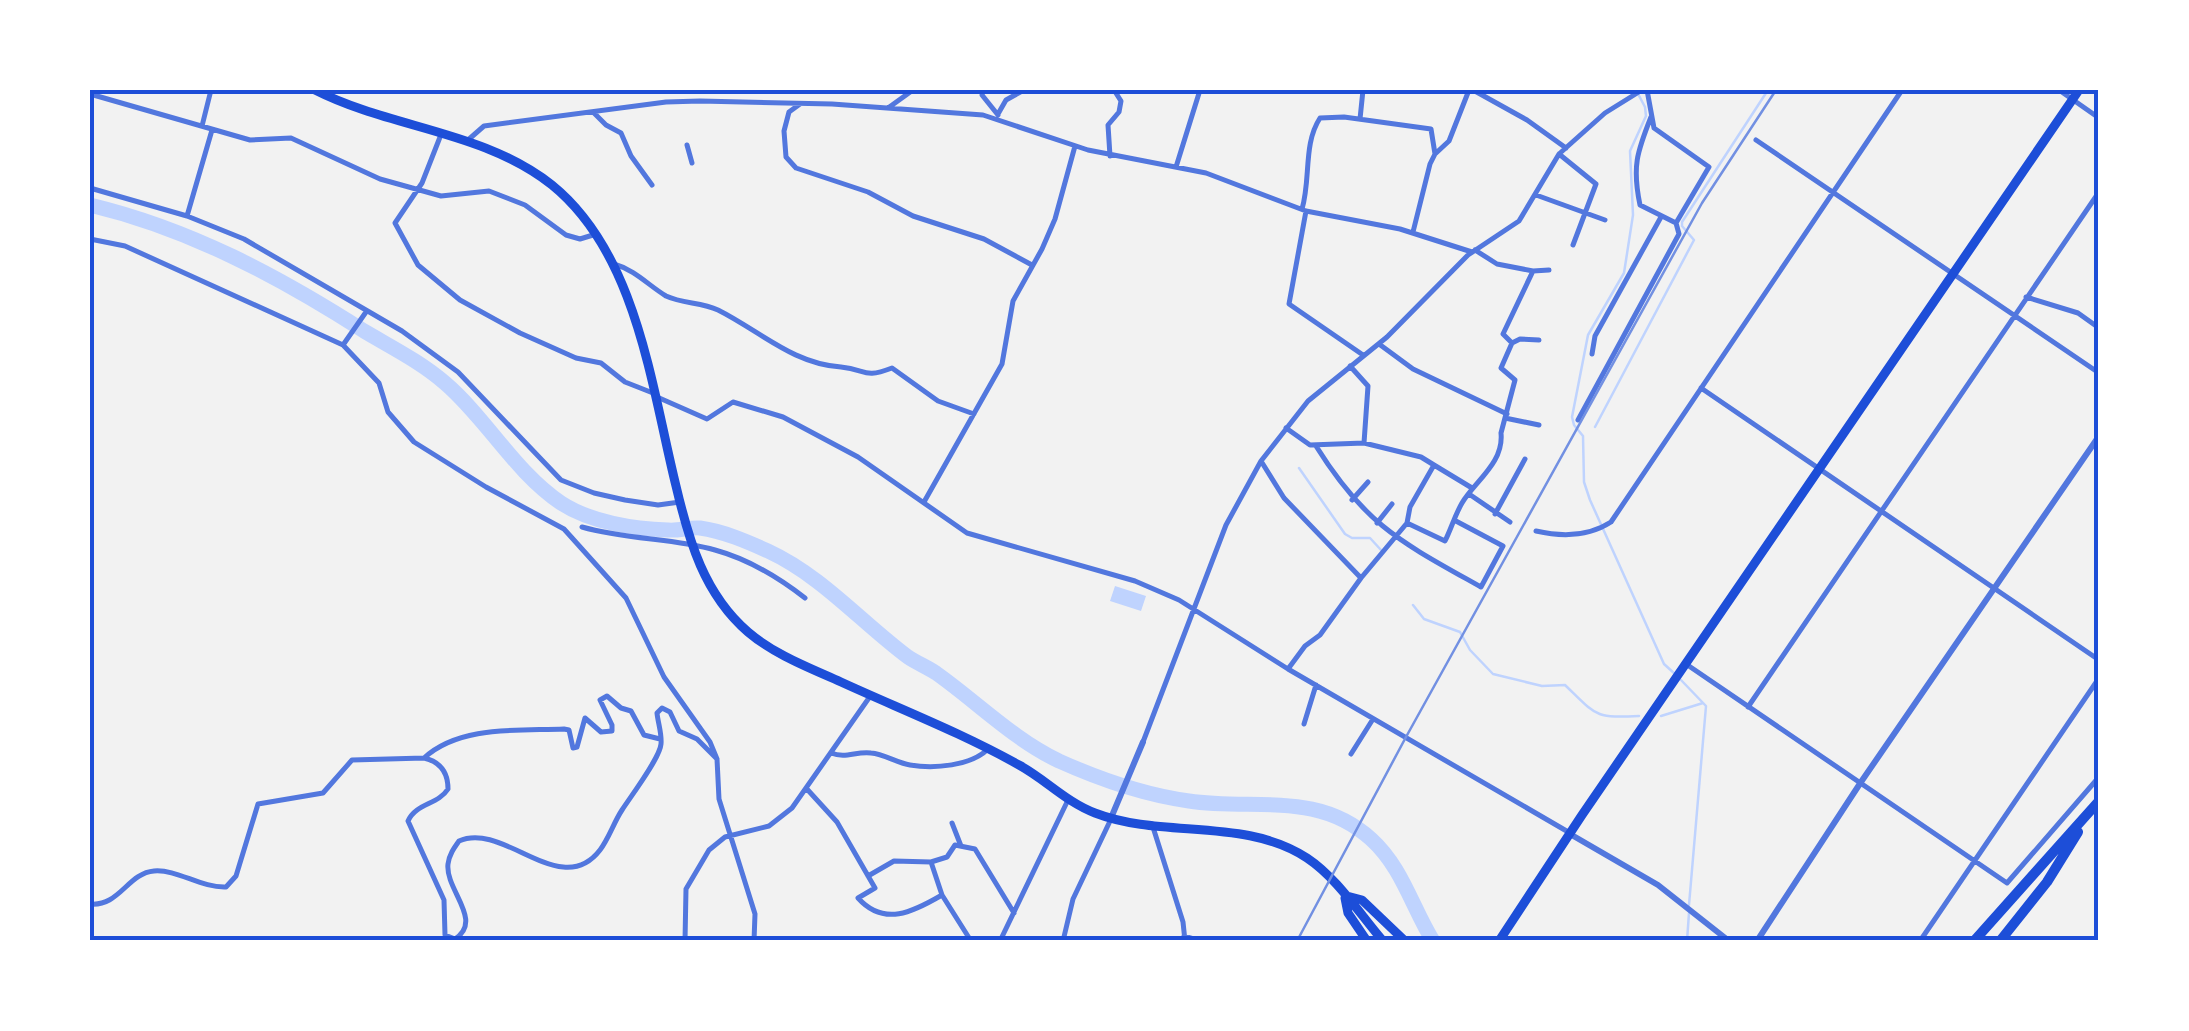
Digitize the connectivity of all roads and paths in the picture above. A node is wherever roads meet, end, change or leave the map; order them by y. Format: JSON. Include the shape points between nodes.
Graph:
{"nodes":[{"id":1,"x":211,"y":90,"type":"edge"},
{"id":2,"x":315,"y":90,"type":"edge"},
{"id":3,"x":912,"y":90,"type":"edge"},
{"id":4,"x":1024,"y":90,"type":"edge"},
{"id":5,"x":1114,"y":90,"type":"edge"},
{"id":6,"x":1200,"y":90,"type":"edge"},
{"id":7,"x":1363,"y":90,"type":"edge"},
{"id":8,"x":1471,"y":90,"type":"edge"},
{"id":9,"x":1902,"y":90,"type":"edge"},
{"id":10,"x":2059,"y":90,"type":"edge"},
{"id":11,"x":980,"y":92,"type":"edge"},
{"id":12,"x":1637,"y":92,"type":"edge"},
{"id":13,"x":90,"y":94,"type":"edge"},
{"id":14,"x":2076,"y":95,"type":"edge"},
{"id":15,"x":800,"y":104,"type":"junction"},
{"id":16,"x":888,"y":108,"type":"junction"},
{"id":17,"x":593,"y":112,"type":"junction"},
{"id":18,"x":1651,"y":115,"type":"junction"},
{"id":19,"x":998,"y":116,"type":"junction"},
{"id":20,"x":2099,"y":118,"type":"edge"},
{"id":21,"x":1360,"y":119,"type":"junction"},
{"id":22,"x":203,"y":122,"type":"junction"},
{"id":23,"x":212,"y":130,"type":"junction"},
{"id":24,"x":442,"y":132,"type":"junction"},
{"id":25,"x":468,"y":140,"type":"junction"},
{"id":26,"x":1756,"y":140,"type":"dead end"},
{"id":27,"x":686,"y":145,"type":"dead end"},
{"id":28,"x":1074,"y":146,"type":"junction"},
{"id":29,"x":1566,"y":148,"type":"junction"},
{"id":30,"x":1435,"y":154,"type":"junction"},
{"id":31,"x":1559,"y":154,"type":"junction"},
{"id":32,"x":1110,"y":156,"type":"junction"},
{"id":33,"x":692,"y":163,"type":"dead end"},
{"id":34,"x":1176,"y":167,"type":"junction"},
{"id":35,"x":652,"y":185,"type":"dead end"},
{"id":36,"x":90,"y":188,"type":"edge"},
{"id":37,"x":418,"y":189,"type":"junction"},
{"id":38,"x":1832,"y":192,"type":"junction"},
{"id":39,"x":2099,"y":192,"type":"edge"},
{"id":40,"x":1536,"y":195,"type":"junction"},
{"id":41,"x":1304,"y":210,"type":"junction"},
{"id":42,"x":1585,"y":214,"type":"junction"},
{"id":43,"x":188,"y":216,"type":"junction"},
{"id":44,"x":1661,"y":217,"type":"junction"},
{"id":45,"x":1605,"y":220,"type":"dead end"},
{"id":46,"x":1676,"y":223,"type":"junction"},
{"id":47,"x":1413,"y":232,"type":"junction"},
{"id":48,"x":596,"y":234,"type":"junction"},
{"id":49,"x":90,"y":239,"type":"edge"},
{"id":50,"x":1573,"y":245,"type":"dead end"},
{"id":51,"x":1473,"y":251,"type":"junction"},
{"id":52,"x":614,"y":264,"type":"junction"},
{"id":53,"x":1032,"y":265,"type":"junction"},
{"id":54,"x":1549,"y":270,"type":"dead end"},
{"id":55,"x":1533,"y":271,"type":"junction"},
{"id":56,"x":1954,"y":275,"type":"junction"},
{"id":57,"x":2026,"y":297,"type":"junction"},
{"id":58,"x":364,"y":314,"type":"junction"},
{"id":59,"x":2014,"y":316,"type":"junction"},
{"id":60,"x":2099,"y":328,"type":"edge"},
{"id":61,"x":1538,"y":340,"type":"dead end"},
{"id":62,"x":345,"y":342,"type":"junction"},
{"id":63,"x":1512,"y":343,"type":"junction"},
{"id":64,"x":1379,"y":344,"type":"junction"},
{"id":65,"x":1592,"y":354,"type":"dead end"},
{"id":66,"x":1363,"y":355,"type":"junction"},
{"id":67,"x":1350,"y":366,"type":"junction"},
{"id":68,"x":2099,"y":373,"type":"edge"},
{"id":69,"x":1699,"y":388,"type":"junction"},
{"id":70,"x":654,"y":394,"type":"junction"},
{"id":71,"x":974,"y":414,"type":"junction"},
{"id":72,"x":1506,"y":416,"type":"junction"},
{"id":73,"x":1578,"y":420,"type":"dead end"},
{"id":74,"x":1538,"y":425,"type":"dead end"},
{"id":75,"x":1286,"y":428,"type":"junction"},
{"id":76,"x":2099,"y":436,"type":"edge"},
{"id":77,"x":1364,"y":443,"type":"junction"},
{"id":78,"x":1316,"y":446,"type":"junction"},
{"id":79,"x":1524,"y":459,"type":"dead end"},
{"id":80,"x":1262,"y":461,"type":"junction"},
{"id":81,"x":1434,"y":465,"type":"junction"},
{"id":82,"x":1819,"y":468,"type":"junction"},
{"id":83,"x":1368,"y":482,"type":"dead end"},
{"id":84,"x":1470,"y":491,"type":"junction"},
{"id":85,"x":1352,"y":500,"type":"junction"},
{"id":86,"x":924,"y":502,"type":"junction"},
{"id":87,"x":1392,"y":504,"type":"dead end"},
{"id":88,"x":681,"y":507,"type":"junction"},
{"id":89,"x":1880,"y":510,"type":"junction"},
{"id":90,"x":1495,"y":514,"type":"junction"},
{"id":91,"x":1454,"y":520,"type":"junction"},
{"id":92,"x":1510,"y":522,"type":"dead end"},
{"id":93,"x":1377,"y":523,"type":"junction"},
{"id":94,"x":1407,"y":524,"type":"junction"},
{"id":95,"x":582,"y":527,"type":"dead end"},
{"id":96,"x":1536,"y":531,"type":"dead end"},
{"id":97,"x":1395,"y":539,"type":"junction"},
{"id":98,"x":692,"y":544,"type":"junction"},
{"id":99,"x":1361,"y":578,"type":"junction"},
{"id":100,"x":1996,"y":589,"type":"junction"},
{"id":101,"x":805,"y":598,"type":"dead end"},
{"id":102,"x":1194,"y":608,"type":"junction"},
{"id":103,"x":2099,"y":660,"type":"edge"},
{"id":104,"x":1288,"y":669,"type":"junction"},
{"id":105,"x":1681,"y":672,"type":"junction"},
{"id":106,"x":2099,"y":678,"type":"edge"},
{"id":107,"x":1316,"y":685,"type":"junction"},
{"id":108,"x":870,"y":695,"type":"junction"},
{"id":109,"x":1748,"y":707,"type":"junction"},
{"id":110,"x":1373,"y":718,"type":"junction"},
{"id":111,"x":1304,"y":724,"type":"dead end"},
{"id":112,"x":660,"y":739,"type":"junction"},
{"id":113,"x":1143,"y":742,"type":"joint"},
{"id":114,"x":988,"y":750,"type":"junction"},
{"id":115,"x":831,"y":752,"type":"junction"},
{"id":116,"x":1352,"y":754,"type":"dead end"},
{"id":117,"x":424,"y":758,"type":"junction"},
{"id":118,"x":718,"y":758,"type":"junction"},
{"id":119,"x":2099,"y":777,"type":"edge"},
{"id":120,"x":1861,"y":782,"type":"junction"},
{"id":121,"x":806,"y":788,"type":"junction"},
{"id":122,"x":1068,"y":800,"type":"junction"},
{"id":123,"x":2095,"y":806,"type":"edge"},
{"id":124,"x":1111,"y":818,"type":"junction"},
{"id":125,"x":952,"y":823,"type":"dead end"},
{"id":126,"x":1152,"y":824,"type":"junction"},
{"id":127,"x":1570,"y":834,"type":"junction"},
{"id":128,"x":730,"y":836,"type":"junction"},
{"id":129,"x":961,"y":846,"type":"junction"},
{"id":130,"x":1976,"y":861,"type":"junction"},
{"id":131,"x":931,"y":862,"type":"junction"},
{"id":132,"x":868,"y":876,"type":"junction"},
{"id":133,"x":942,"y":895,"type":"junction"},
{"id":134,"x":1345,"y":895,"type":"junction"},
{"id":135,"x":90,"y":904,"type":"edge"},
{"id":136,"x":1014,"y":913,"type":"junction"},
{"id":137,"x":1184,"y":938,"type":"edge"},
{"id":138,"x":685,"y":941,"type":"edge"},
{"id":139,"x":754,"y":941,"type":"edge"},
{"id":140,"x":971,"y":941,"type":"edge"},
{"id":141,"x":1000,"y":941,"type":"edge"},
{"id":142,"x":1063,"y":941,"type":"edge"},
{"id":143,"x":1200,"y":941,"type":"edge"},
{"id":144,"x":1366,"y":941,"type":"edge"},
{"id":145,"x":1383,"y":941,"type":"edge"},
{"id":146,"x":1405,"y":941,"type":"edge"},
{"id":147,"x":1502,"y":941,"type":"edge"},
{"id":148,"x":1729,"y":941,"type":"edge"},
{"id":149,"x":1757,"y":941,"type":"edge"},
{"id":150,"x":1920,"y":941,"type":"edge"},
{"id":151,"x":1974,"y":941,"type":"edge"},
{"id":152,"x":2000,"y":941,"type":"edge"}],
"edges":[{"from":1,"to":22,"type":"street"},
{"from":2,"to":24,"type":"main road"},
{"from":3,"to":16,"type":"street"},
{"from":4,"to":19,"type":"street","via":[[1006,100]]},
{"from":5,"to":32,"type":"street","via":[[1122,101],[1108,125]]},
{"from":6,"to":34,"type":"street"},
{"from":7,"to":21,"type":"street"},
{"from":8,"to":29,"type":"street"},
{"from":8,"to":30,"type":"street","via":[[1449,140]]},
{"from":9,"to":38,"type":"street"},
{"from":10,"to":14,"type":"street"},
{"from":11,"to":19,"type":"street"},
{"from":12,"to":18,"type":"street"},
{"from":12,"to":29,"type":"street"},
{"from":13,"to":22,"type":"street"},
{"from":14,"to":20,"type":"street"},
{"from":14,"to":56,"type":"main road"},
{"from":15,"to":16,"type":"street"},
{"from":15,"to":17,"type":"street","via":[[666,102]]},
{"from":15,"to":53,"type":"street","via":[[789,112],[784,131],[786,157],[796,168],[984,239]]},
{"from":16,"to":19,"type":"street"},
{"from":17,"to":25,"type":"street","via":[[484,126]]},
{"from":17,"to":35,"type":"street","via":[[621,134]]},
{"from":18,"to":44,"type":"street","via":[[1637,148],[1635,176],[1640,204]]},
{"from":18,"to":46,"type":"street","via":[[1663,136],[1708,168]]},
{"from":19,"to":28,"type":"street"},
{"from":21,"to":30,"type":"street","via":[[1432,129]]},
{"from":21,"to":41,"type":"street","via":[[1318,119]]},
{"from":22,"to":23,"type":"street"},
{"from":23,"to":37,"type":"street","via":[[255,142],[291,138]]},
{"from":23,"to":43,"type":"street"},
{"from":24,"to":25,"type":"main road"},
{"from":24,"to":37,"type":"street"},
{"from":25,"to":48,"type":"main road","via":[[532,170]]},
{"from":26,"to":38,"type":"street"},
{"from":27,"to":33,"type":"street"},
{"from":28,"to":32,"type":"street"},
{"from":28,"to":53,"type":"street","via":[[1055,219]]},
{"from":29,"to":31,"type":"street"},
{"from":30,"to":47,"type":"street"},
{"from":31,"to":40,"type":"street"},
{"from":31,"to":42,"type":"street","via":[[1596,184]]},
{"from":32,"to":34,"type":"street"},
{"from":34,"to":41,"type":"street"},
{"from":36,"to":43,"type":"street"},
{"from":37,"to":48,"type":"street","via":[[441,196],[490,191],[525,205],[566,236]]},
{"from":37,"to":70,"type":"street","via":[[396,226],[428,273],[520,334],[602,363]]},
{"from":38,"to":56,"type":"street"},
{"from":38,"to":69,"type":"street"},
{"from":39,"to":57,"type":"street"},
{"from":40,"to":42,"type":"street"},
{"from":40,"to":51,"type":"street","via":[[1518,221]]},
{"from":41,"to":47,"type":"street"},
{"from":41,"to":66,"type":"street","via":[[1289,304]]},
{"from":42,"to":45,"type":"street"},
{"from":42,"to":50,"type":"street"},
{"from":43,"to":58,"type":"street","via":[[272,254]]},
{"from":44,"to":46,"type":"street"},
{"from":44,"to":65,"type":"street","via":[[1595,336]]},
{"from":46,"to":73,"type":"street","via":[[1679,234]]},
{"from":47,"to":51,"type":"street"},
{"from":48,"to":52,"type":"main road"},
{"from":49,"to":62,"type":"street","via":[[125,246]]},
{"from":51,"to":55,"type":"street"},
{"from":51,"to":64,"type":"street"},
{"from":52,"to":70,"type":"main road"},
{"from":52,"to":71,"type":"street","via":[[674,299],[716,309],[794,356],[869,375],[892,368],[938,401]]},
{"from":53,"to":71,"type":"street","via":[[1013,301],[1002,364]]},
{"from":54,"to":55,"type":"street"},
{"from":55,"to":63,"type":"street","via":[[1503,334]]},
{"from":56,"to":59,"type":"street"},
{"from":56,"to":82,"type":"main road"},
{"from":57,"to":59,"type":"street"},
{"from":57,"to":60,"type":"street","via":[[2078,313]]},
{"from":58,"to":62,"type":"street"},
{"from":58,"to":88,"type":"street","via":[[458,372],[560,480],[594,493]]},
{"from":59,"to":68,"type":"street"},
{"from":59,"to":89,"type":"street"},
{"from":61,"to":63,"type":"street"},
{"from":62,"to":118,"type":"street","via":[[414,442],[569,534],[626,598],[664,677]]},
{"from":63,"to":72,"type":"street","via":[[1501,368],[1515,380]]},
{"from":64,"to":66,"type":"street"},
{"from":64,"to":72,"type":"street"},
{"from":66,"to":67,"type":"street"},
{"from":67,"to":75,"type":"street"},
{"from":67,"to":77,"type":"street","via":[[1368,386]]},
{"from":69,"to":82,"type":"street"},
{"from":69,"to":96,"type":"street","via":[[1607,525],[1568,536]]},
{"from":70,"to":86,"type":"street","via":[[699,417],[734,402],[783,417],[858,456]]},
{"from":70,"to":88,"type":"main road"},
{"from":71,"to":86,"type":"street"},
{"from":72,"to":74,"type":"street"},
{"from":72,"to":84,"type":"street","via":[[1490,467]]},
{"from":75,"to":78,"type":"street"},
{"from":75,"to":80,"type":"street"},
{"from":76,"to":100,"type":"street"},
{"from":77,"to":78,"type":"street"},
{"from":77,"to":81,"type":"street"},
{"from":78,"to":85,"type":"street"},
{"from":79,"to":90,"type":"street"},
{"from":80,"to":99,"type":"street","via":[[1284,498]]},
{"from":80,"to":102,"type":"street","via":[[1226,526]]},
{"from":81,"to":84,"type":"street"},
{"from":81,"to":94,"type":"street"},
{"from":82,"to":89,"type":"street"},
{"from":82,"to":105,"type":"main road"},
{"from":83,"to":85,"type":"street"},
{"from":84,"to":90,"type":"street"},
{"from":84,"to":91,"type":"street"},
{"from":85,"to":93,"type":"street"},
{"from":86,"to":102,"type":"street","via":[[967,534],[1135,581]]},
{"from":87,"to":93,"type":"street"},
{"from":88,"to":98,"type":"main road"},
{"from":89,"to":100,"type":"street"},
{"from":89,"to":109,"type":"street"},
{"from":90,"to":92,"type":"street"},
{"from":91,"to":94,"type":"street","via":[[1445,541]]},
{"from":91,"to":97,"type":"street","via":[[1503,546],[1480,587]]},
{"from":93,"to":97,"type":"street"},
{"from":94,"to":97,"type":"street"},
{"from":95,"to":98,"type":"street"},
{"from":97,"to":99,"type":"street"},
{"from":98,"to":101,"type":"street","via":[[736,557]]},
{"from":98,"to":108,"type":"main road","via":[[710,587],[748,632]]},
{"from":99,"to":104,"type":"street"},
{"from":100,"to":103,"type":"street"},
{"from":100,"to":120,"type":"street"},
{"from":102,"to":104,"type":"street"},
{"from":102,"to":113,"type":"street"},
{"from":104,"to":107,"type":"street"},
{"from":105,"to":109,"type":"street"},
{"from":105,"to":127,"type":"main road"},
{"from":106,"to":130,"type":"street"},
{"from":107,"to":110,"type":"street"},
{"from":107,"to":111,"type":"street"},
{"from":108,"to":114,"type":"main road"},
{"from":108,"to":115,"type":"street"},
{"from":109,"to":120,"type":"street"},
{"from":110,"to":116,"type":"street"},
{"from":110,"to":127,"type":"street"},
{"from":112,"to":117,"type":"street","via":[[644,735],[630,711],[607,696],[600,700],[612,732],[601,732],[585,718],[575,748],[564,728],[477,733]]},
{"from":112,"to":117,"type":"street","via":[[660,750],[602,848],[582,865],[532,859],[489,838],[459,841],[448,869],[467,918],[454,939],[445,934],[444,900],[408,821],[448,789],[443,769]]},
{"from":112,"to":118,"type":"street","via":[[662,708],[680,731]]},
{"from":113,"to":124,"type":"street"},
{"from":114,"to":115,"type":"street","via":[[971,761],[922,766],[872,753]]},
{"from":114,"to":122,"type":"main road"},
{"from":115,"to":121,"type":"street"},
{"from":117,"to":135,"type":"street","via":[[352,760],[323,793],[258,804],[236,876],[226,886],[154,871],[111,901]]},
{"from":118,"to":128,"type":"street","via":[[719,799]]},
{"from":119,"to":130,"type":"street","via":[[2007,883]]},
{"from":120,"to":130,"type":"street"},
{"from":120,"to":149,"type":"street"},
{"from":121,"to":128,"type":"street","via":[[769,826]]},
{"from":121,"to":132,"type":"street","via":[[837,822]]},
{"from":122,"to":124,"type":"main road"},
{"from":122,"to":136,"type":"street"},
{"from":123,"to":151,"type":"highway"},
{"from":123,"to":152,"type":"highway"},
{"from":124,"to":126,"type":"main road"},
{"from":124,"to":142,"type":"street","via":[[1073,899]]},
{"from":125,"to":129,"type":"street"},
{"from":126,"to":134,"type":"main road","via":[[1271,841],[1299,853]]},
{"from":126,"to":137,"type":"street"},
{"from":127,"to":147,"type":"main road"},
{"from":127,"to":148,"type":"street","via":[[1658,885]]},
{"from":128,"to":138,"type":"street","via":[[709,850],[690,880]]},
{"from":128,"to":139,"type":"street","via":[[756,914]]},
{"from":129,"to":131,"type":"street"},
{"from":129,"to":136,"type":"street","via":[[975,849]]},
{"from":130,"to":150,"type":"street"},
{"from":131,"to":132,"type":"street","via":[[894,861]]},
{"from":131,"to":133,"type":"street"},
{"from":132,"to":133,"type":"street","via":[[874,888],[858,898],[876,912],[904,915]]},
{"from":133,"to":140,"type":"street"},
{"from":134,"to":144,"type":"main road"},
{"from":134,"to":145,"type":"main road"},
{"from":134,"to":146,"type":"main road","via":[[1362,900]]},
{"from":136,"to":141,"type":"street"},
{"from":137,"to":143,"type":"street"}]}
